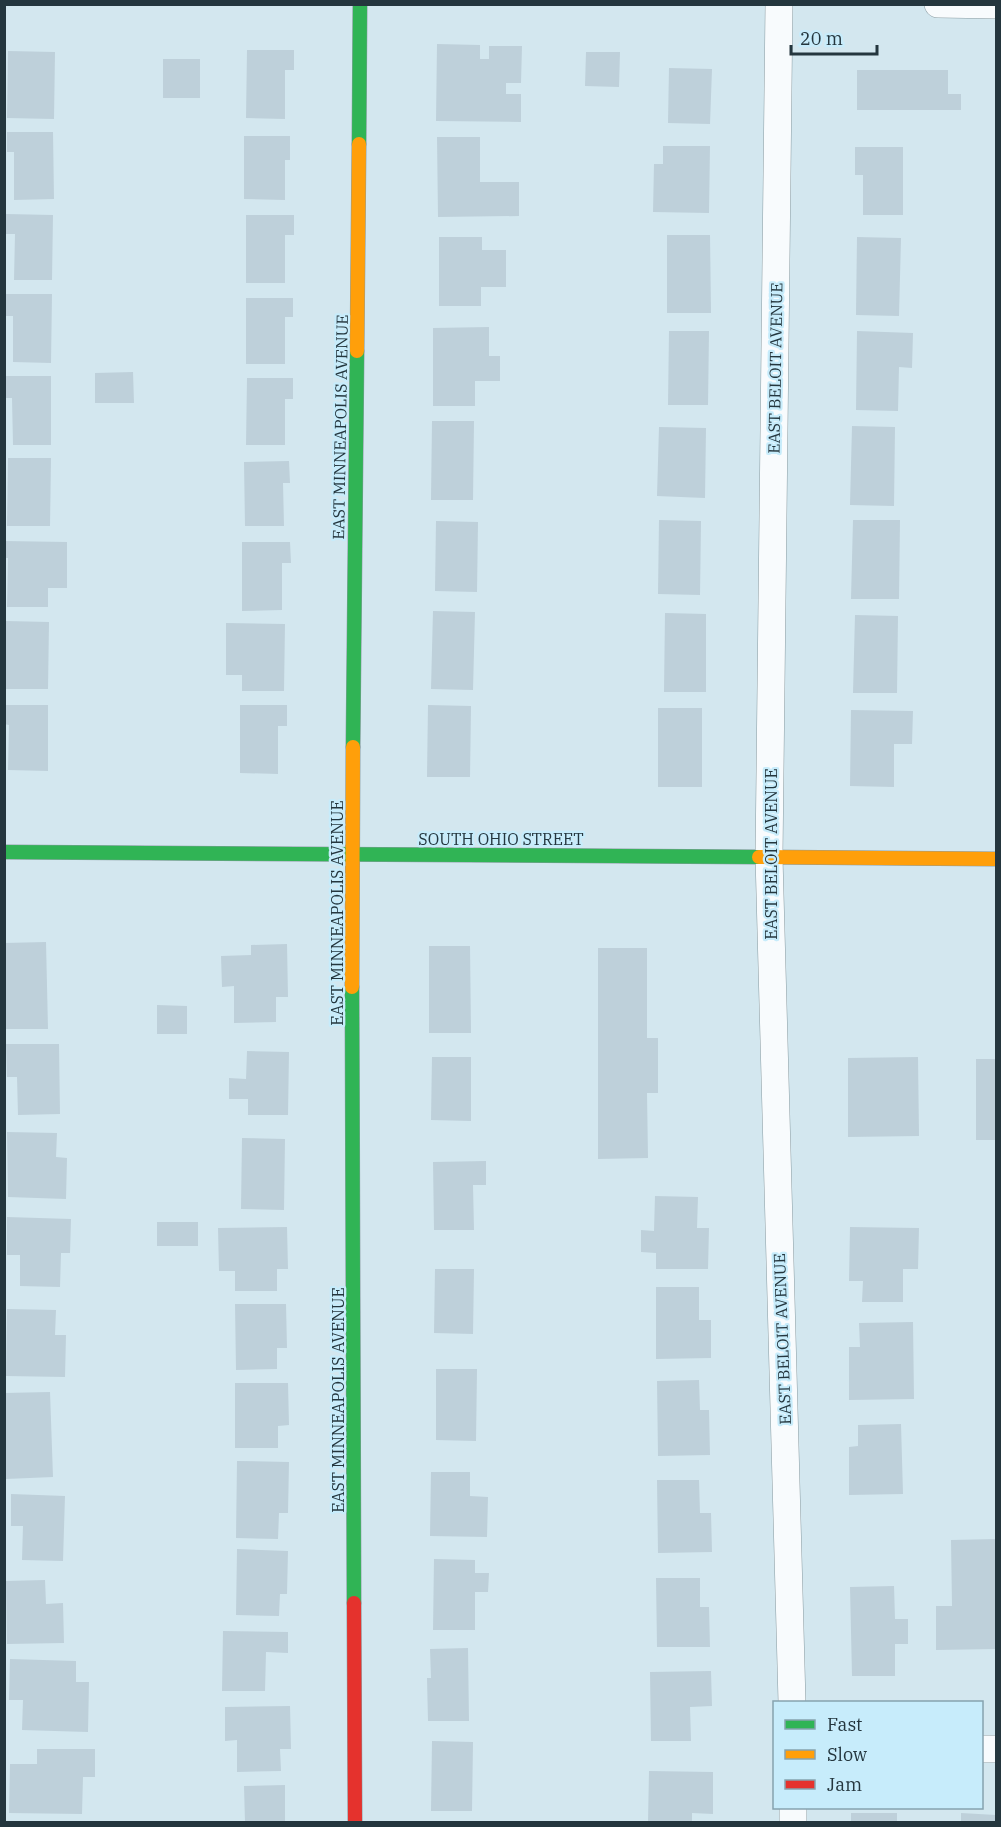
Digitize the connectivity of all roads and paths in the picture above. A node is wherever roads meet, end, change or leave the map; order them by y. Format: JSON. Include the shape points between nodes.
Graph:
{"nodes":[{"id":1,"x":360,"y":4,"type":"edge"},
{"id":2,"x":779,"y":4,"type":"edge"},
{"id":3,"x":938,"y":4,"type":"edge"},
{"id":4,"x":996,"y":5,"type":"edge"},
{"id":5,"x":4,"y":852,"type":"edge"},
{"id":6,"x":352,"y":855,"type":"junction"},
{"id":7,"x":769,"y":857,"type":"junction"},
{"id":8,"x":996,"y":859,"type":"edge"},
{"id":9,"x":792,"y":1701,"type":"edge"},
{"id":10,"x":355,"y":1822,"type":"edge"}],
"edges":[{"from":1,"to":6,"type":"street","name":"EAST MINNEAPOLIS AVENUE"},
{"from":2,"to":7,"type":"street","name":"EAST BELOIT AVENUE"},
{"from":3,"to":4,"type":"street"},
{"from":5,"to":6,"type":"street","name":"SOUTH OHIO STREET"},
{"from":6,"to":7,"type":"street","name":"SOUTH OHIO STREET"},
{"from":6,"to":10,"type":"street","name":"EAST MINNEAPOLIS AVENUE"},
{"from":7,"to":8,"type":"street","name":"SOUTH OHIO STREET"},
{"from":7,"to":9,"type":"street","name":"EAST BELOIT AVENUE"}]}
